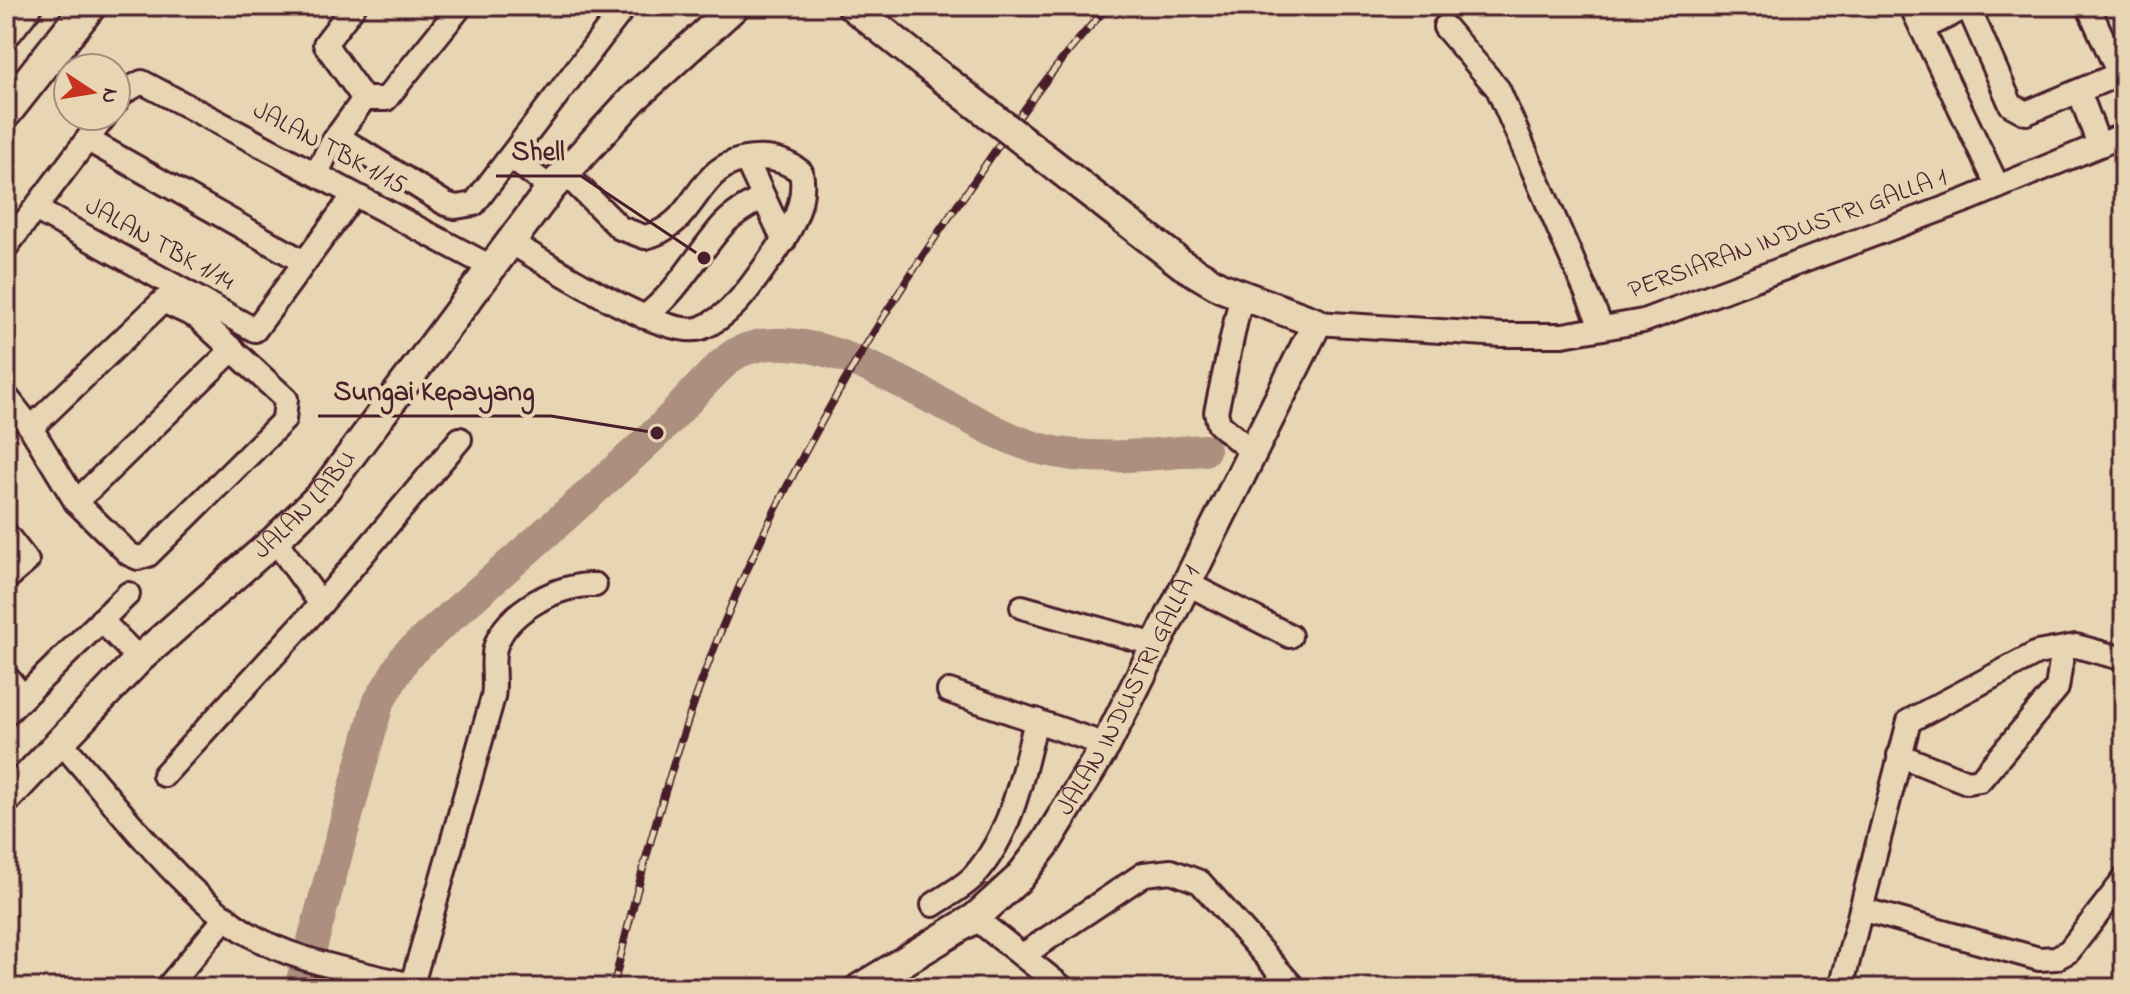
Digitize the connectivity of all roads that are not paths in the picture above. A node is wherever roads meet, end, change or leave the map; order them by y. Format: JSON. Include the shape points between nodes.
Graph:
{"nodes":[{"id":1,"x":25,"y":6,"type":"edge"},
{"id":2,"x":89,"y":6,"type":"edge"},
{"id":3,"x":354,"y":6,"type":"edge"},
{"id":4,"x":461,"y":6,"type":"edge"},
{"id":5,"x":625,"y":6,"type":"edge"},
{"id":6,"x":735,"y":6,"type":"edge"},
{"id":7,"x":852,"y":6,"type":"edge"},
{"id":8,"x":1911,"y":6,"type":"edge"},
{"id":9,"x":1968,"y":6,"type":"edge"},
{"id":10,"x":2088,"y":6,"type":"edge"},
{"id":11,"x":1445,"y":27,"type":"dead end"},
{"id":12,"x":1922,"y":29,"type":"junction"},
{"id":13,"x":6,"y":30,"type":"edge"},
{"id":14,"x":2122,"y":73,"type":"edge"},
{"id":15,"x":132,"y":90,"type":"edge"},
{"id":16,"x":2079,"y":91,"type":"junction"},
{"id":17,"x":364,"y":99,"type":"junction"},
{"id":18,"x":6,"y":111,"type":"edge"},
{"id":19,"x":94,"y":132,"type":"edge"},
{"id":20,"x":2124,"y":135,"type":"edge"},
{"id":21,"x":337,"y":136,"type":"junction"},
{"id":22,"x":88,"y":140,"type":"junction"},
{"id":23,"x":2099,"y":145,"type":"junction"},
{"id":24,"x":510,"y":157,"type":"junction"},
{"id":25,"x":746,"y":159,"type":"junction"},
{"id":26,"x":317,"y":173,"type":"junction"},
{"id":27,"x":558,"y":180,"type":"junction"},
{"id":28,"x":1998,"y":187,"type":"junction"},
{"id":29,"x":354,"y":195,"type":"junction"},
{"id":30,"x":763,"y":197,"type":"junction"},
{"id":31,"x":37,"y":210,"type":"junction"},
{"id":32,"x":784,"y":241,"type":"junction"},
{"id":33,"x":510,"y":242,"type":"junction"},
{"id":34,"x":6,"y":247,"type":"edge"},
{"id":35,"x":304,"y":262,"type":"junction"},
{"id":36,"x":491,"y":267,"type":"junction"},
{"id":37,"x":1241,"y":297,"type":"junction"},
{"id":38,"x":644,"y":317,"type":"junction"},
{"id":39,"x":1317,"y":323,"type":"junction"},
{"id":40,"x":1602,"y":328,"type":"junction"},
{"id":41,"x":233,"y":349,"type":"junction"},
{"id":42,"x":6,"y":396,"type":"edge"},
{"id":43,"x":31,"y":428,"type":"junction"},
{"id":44,"x":460,"y":439,"type":"dead end"},
{"id":45,"x":1250,"y":450,"type":"junction"},
{"id":46,"x":76,"y":502,"type":"junction"},
{"id":47,"x":6,"y":534,"type":"edge"},
{"id":48,"x":275,"y":540,"type":"junction"},
{"id":49,"x":6,"y":579,"type":"edge"},
{"id":50,"x":1186,"y":583,"type":"junction"},
{"id":51,"x":595,"y":585,"type":"dead end"},
{"id":52,"x":128,"y":594,"type":"dead end"},
{"id":53,"x":321,"y":604,"type":"junction"},
{"id":54,"x":1022,"y":607,"type":"dead end"},
{"id":55,"x":101,"y":620,"type":"junction"},
{"id":56,"x":1290,"y":636,"type":"dead end"},
{"id":57,"x":1156,"y":645,"type":"junction"},
{"id":58,"x":2063,"y":649,"type":"junction"},
{"id":59,"x":139,"y":659,"type":"junction"},
{"id":60,"x":2124,"y":659,"type":"edge"},
{"id":61,"x":6,"y":676,"type":"edge"},
{"id":62,"x":949,"y":691,"type":"dead end"},
{"id":63,"x":23,"y":697,"type":"junction"},
{"id":64,"x":6,"y":714,"type":"edge"},
{"id":65,"x":1036,"y":720,"type":"junction"},
{"id":66,"x":60,"y":741,"type":"junction"},
{"id":67,"x":1106,"y":745,"type":"junction"},
{"id":68,"x":1899,"y":755,"type":"junction"},
{"id":69,"x":164,"y":775,"type":"dead end"},
{"id":70,"x":6,"y":799,"type":"edge"},
{"id":71,"x":2124,"y":880,"type":"edge"},
{"id":72,"x":933,"y":905,"type":"dead end"},
{"id":73,"x":1861,"y":909,"type":"junction"},
{"id":74,"x":226,"y":917,"type":"junction"},
{"id":75,"x":975,"y":918,"type":"junction"},
{"id":76,"x":1023,"y":955,"type":"junction"},
{"id":77,"x":411,"y":987,"type":"edge"},
{"id":78,"x":167,"y":988,"type":"edge"},
{"id":79,"x":860,"y":988,"type":"edge"},
{"id":80,"x":1063,"y":988,"type":"edge"},
{"id":81,"x":1294,"y":988,"type":"edge"},
{"id":82,"x":1841,"y":988,"type":"edge"}],
"edges":[{"from":1,"to":13,"type":"highway"},
{"from":2,"to":18,"type":"highway"},
{"from":3,"to":17,"type":"street","via":[[325,44]]},
{"from":4,"to":17,"type":"street","via":[[386,99]]},
{"from":5,"to":24,"type":"street"},
{"from":6,"to":27,"type":"main road","name":"JALAN LABU","via":[[633,99]]},
{"from":7,"to":37,"type":"main road","bridge":true,"via":[[1183,265]]},
{"from":8,"to":12,"type":"street"},
{"from":9,"to":12,"type":"street"},
{"from":9,"to":16,"type":"street","via":[[2011,105],[2026,113]]},
{"from":10,"to":14,"type":"street"},
{"from":11,"to":40,"type":"street","via":[[1498,89]]},
{"from":12,"to":28,"type":"street"},
{"from":14,"to":16,"type":"street"},
{"from":15,"to":26,"type":"street","name":"JALAN TBK 1/15","via":[[142,82]]},
{"from":16,"to":23,"type":"street"},
{"from":17,"to":21,"type":"street"},
{"from":19,"to":22,"type":"street"},
{"from":20,"to":23,"type":"street","name":"PERSIARAN INDUSTRI GALLA 1"},
{"from":21,"to":24,"type":"street","via":[[456,207],[474,204]]},
{"from":21,"to":26,"type":"street"},
{"from":22,"to":31,"type":"street"},
{"from":22,"to":35,"type":"street"},
{"from":23,"to":28,"type":"street","name":"PERSIARAN INDUSTRI GALLA 1"},
{"from":24,"to":27,"type":"street"},
{"from":25,"to":27,"type":"street","via":[[726,163],[673,226],[645,237],[620,228]]},
{"from":25,"to":30,"type":"street"},
{"from":25,"to":32,"type":"street","via":[[769,158],[801,172],[804,186]]},
{"from":26,"to":29,"type":"street","name":"JALAN TBK 1/15"},
{"from":27,"to":33,"type":"main road","name":"JALAN LABU"},
{"from":28,"to":40,"type":"street","name":"PERSIARAN INDUSTRI GALLA 1","via":[[1643,321]]},
{"from":29,"to":35,"type":"street"},
{"from":29,"to":36,"type":"street","name":"JALAN TBK 1/15"},
{"from":30,"to":32,"type":"street"},
{"from":30,"to":38,"type":"street","via":[[724,224],[689,273]]},
{"from":31,"to":34,"type":"street"},
{"from":31,"to":35,"type":"street","name":"JALAN TBK 1/14","via":[[255,330]]},
{"from":32,"to":38,"type":"street","via":[[743,296],[700,329],[683,330]]},
{"from":33,"to":36,"type":"main road","name":"JALAN LABU"},
{"from":33,"to":38,"type":"street"},
{"from":36,"to":48,"type":"main road","name":"JALAN LABU","via":[[321,495]]},
{"from":37,"to":39,"type":"main road"},
{"from":37,"to":45,"type":"street","via":[[1216,412],[1219,424]]},
{"from":39,"to":40,"type":"street","name":"PERSIARAN INDUSTRI GALLA 1","via":[[1502,335],[1563,335]]},
{"from":39,"to":45,"type":"main road","name":"JALAN INDUSTRI GALLA 1"},
{"from":41,"to":43,"type":"street","via":[[197,317],[167,301],[159,304]]},
{"from":41,"to":46,"type":"street"},
{"from":41,"to":46,"type":"street","via":[[286,399],[284,420],[148,555],[129,554]]},
{"from":42,"to":43,"type":"street"},
{"from":43,"to":46,"type":"street"},
{"from":44,"to":53,"type":"street"},
{"from":45,"to":50,"type":"main road","name":"JALAN INDUSTRI GALLA 1"},
{"from":47,"to":49,"type":"street","via":[[27,561]]},
{"from":48,"to":53,"type":"street"},
{"from":48,"to":59,"type":"main road","name":"JALAN LABU"},
{"from":50,"to":56,"type":"street"},
{"from":50,"to":57,"type":"main road","name":"JALAN INDUSTRI GALLA 1"},
{"from":51,"to":77,"type":"street","via":[[562,589],[513,620],[498,639],[493,697]]},
{"from":52,"to":55,"type":"street"},
{"from":53,"to":69,"type":"street"},
{"from":54,"to":57,"type":"street"},
{"from":55,"to":59,"type":"street"},
{"from":55,"to":63,"type":"street"},
{"from":57,"to":67,"type":"main road","name":"JALAN INDUSTRI GALLA 1"},
{"from":58,"to":60,"type":"street","via":[[2076,646]]},
{"from":58,"to":68,"type":"street","via":[[2037,653],[1917,715],[1904,730]]},
{"from":58,"to":68,"type":"street","via":[[2057,688],[1980,780],[1967,782]]},
{"from":59,"to":66,"type":"main road","name":"JALAN LABU"},
{"from":61,"to":63,"type":"street"},
{"from":62,"to":65,"type":"street"},
{"from":63,"to":64,"type":"street"},
{"from":65,"to":67,"type":"street"},
{"from":65,"to":72,"type":"street","via":[[998,845],[972,878]]},
{"from":66,"to":70,"type":"main road","name":"JALAN LABU"},
{"from":66,"to":74,"type":"street","via":[[178,873]]},
{"from":67,"to":75,"type":"main road","name":"JALAN INDUSTRI GALLA 1","via":[[1046,843],[1019,878]]},
{"from":68,"to":73,"type":"street"},
{"from":71,"to":73,"type":"street","via":[[2069,951],[2056,958],[2039,959]]},
{"from":73,"to":82,"type":"street"},
{"from":74,"to":77,"type":"street","via":[[278,948]]},
{"from":74,"to":78,"type":"street"},
{"from":75,"to":76,"type":"street"},
{"from":75,"to":79,"type":"main road","name":"JALAN INDUSTRI GALLA 1"},
{"from":76,"to":80,"type":"street"},
{"from":76,"to":81,"type":"street","via":[[1144,874],[1171,871],[1200,882]]}]}
